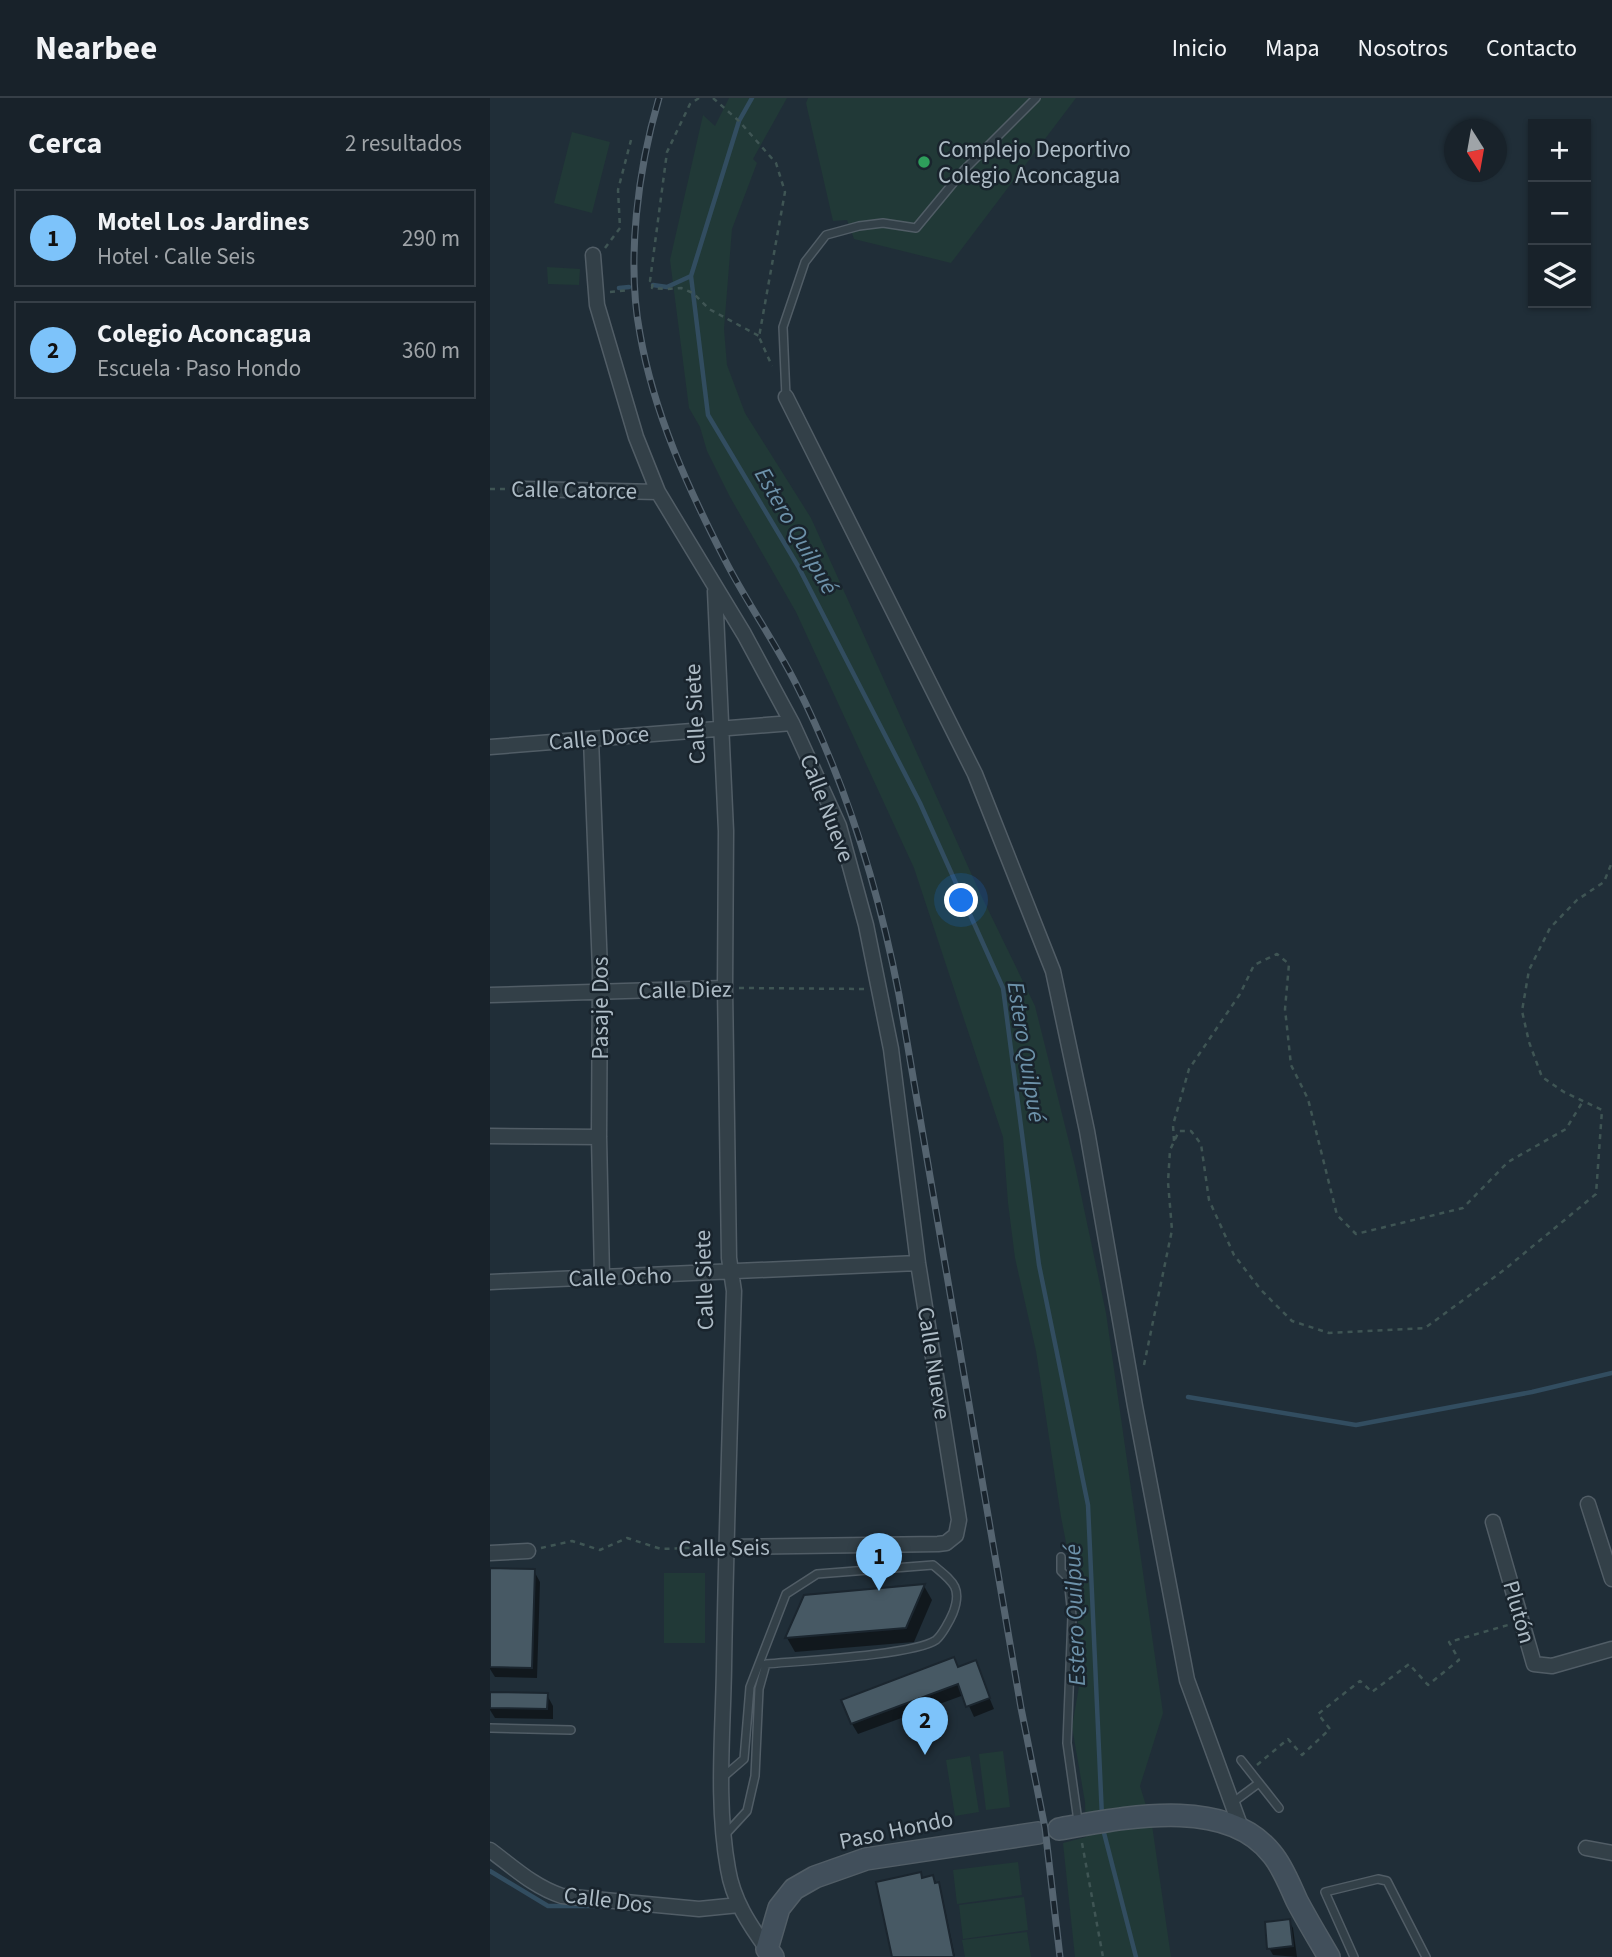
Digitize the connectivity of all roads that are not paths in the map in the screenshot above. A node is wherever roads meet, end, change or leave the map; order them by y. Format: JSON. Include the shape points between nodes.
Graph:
{"nodes":[{"id":1,"x":1036,"y":98,"type":"edge"},
{"id":2,"x":593,"y":255,"type":"road end"},
{"id":3,"x":786,"y":397,"type":"joint"},
{"id":4,"x":525,"y":489,"type":"road end"},
{"id":5,"x":658,"y":492,"type":"junction"},
{"id":6,"x":715,"y":590,"type":"junction"},
{"id":7,"x":792,"y":723,"type":"junction"},
{"id":8,"x":723,"y":728,"type":"junction"},
{"id":9,"x":591,"y":739,"type":"junction"},
{"id":10,"x":490,"y":747,"type":"edge"},
{"id":11,"x":725,"y":988,"type":"junction"},
{"id":12,"x":601,"y":992,"type":"junction"},
{"id":13,"x":490,"y":995,"type":"edge"},
{"id":14,"x":490,"y":1136,"type":"edge"},
{"id":15,"x":599,"y":1137,"type":"junction"},
{"id":16,"x":918,"y":1264,"type":"junction"},
{"id":17,"x":731,"y":1273,"type":"junction"},
{"id":18,"x":602,"y":1277,"type":"junction"},
{"id":19,"x":490,"y":1282,"type":"edge"},
{"id":20,"x":1588,"y":1504,"type":"dead end"},
{"id":21,"x":1493,"y":1522,"type":"dead end"},
{"id":22,"x":958,"y":1529,"type":"joint"},
{"id":23,"x":726,"y":1547,"type":"junction"},
{"id":24,"x":528,"y":1552,"type":"road end"},
{"id":25,"x":490,"y":1553,"type":"edge"},
{"id":26,"x":1060,"y":1557,"type":"dead end"},
{"id":27,"x":1612,"y":1578,"type":"edge"},
{"id":28,"x":1612,"y":1649,"type":"edge"},
{"id":29,"x":490,"y":1728,"type":"edge"},
{"id":30,"x":571,"y":1730,"type":"dead end"},
{"id":31,"x":1241,"y":1760,"type":"dead end"},
{"id":32,"x":722,"y":1779,"type":"junction"},
{"id":33,"x":1259,"y":1783,"type":"junction"},
{"id":34,"x":1232,"y":1802,"type":"junction"},
{"id":35,"x":1279,"y":1808,"type":"dead end"},
{"id":36,"x":1069,"y":1827,"type":"joint"},
{"id":37,"x":1241,"y":1828,"type":"junction"},
{"id":38,"x":1038,"y":1833,"type":"dead end"},
{"id":39,"x":724,"y":1836,"type":"junction"},
{"id":40,"x":1586,"y":1848,"type":"dead end"},
{"id":41,"x":490,"y":1850,"type":"edge"},
{"id":42,"x":1612,"y":1853,"type":"edge"},
{"id":43,"x":739,"y":1905,"type":"junction"},
{"id":44,"x":770,"y":1953,"type":"edge"},
{"id":45,"x":1329,"y":1957,"type":"edge"},
{"id":46,"x":1353,"y":1957,"type":"edge"},
{"id":47,"x":1426,"y":1957,"type":"edge"}],
"edges":[{"from":1,"to":3,"type":"lane","via":[[964,170],[916,228],[883,223],[826,235],[805,262],[783,327]]},
{"from":2,"to":5,"type":"street","name":"Calle Nueve","via":[[597,305],[636,437]]},
{"from":3,"to":34,"type":"street","via":[[975,774],[1053,971],[1087,1131],[1187,1680]]},
{"from":4,"to":5,"type":"street","name":"Calle Catorce"},
{"from":5,"to":6,"type":"street","name":"Calle Nueve"},
{"from":6,"to":7,"type":"street","name":"Calle Nueve"},
{"from":6,"to":8,"type":"street","name":"Calle Siete"},
{"from":7,"to":8,"type":"street","name":"Calle Doce"},
{"from":7,"to":16,"type":"street","name":"Calle Nueve","via":[[839,826],[881,990]]},
{"from":8,"to":9,"type":"street","name":"Calle Doce"},
{"from":8,"to":11,"type":"street","name":"Calle Siete"},
{"from":9,"to":10,"type":"street","name":"Calle Doce"},
{"from":9,"to":12,"type":"street","name":"Pasaje Dos"},
{"from":11,"to":12,"type":"street","name":"Calle Diez"},
{"from":11,"to":17,"type":"street","name":"Calle Siete"},
{"from":12,"to":13,"type":"street","name":"Calle Diez"},
{"from":12,"to":15,"type":"street","name":"Pasaje Dos"},
{"from":14,"to":15,"type":"street"},
{"from":15,"to":18,"type":"street","name":"Pasaje Dos"},
{"from":16,"to":17,"type":"street","name":"Calle Ocho"},
{"from":16,"to":22,"type":"street","name":"Calle Nueve"},
{"from":17,"to":18,"type":"street","name":"Calle Ocho"},
{"from":17,"to":23,"type":"street","name":"Calle Siete"},
{"from":18,"to":19,"type":"street","name":"Calle Ocho"},
{"from":20,"to":27,"type":"street"},
{"from":21,"to":28,"type":"street","name":"Plutón","via":[[1534,1664],[1552,1665]]},
{"from":22,"to":23,"type":"street","name":"Calle Seis","via":[[951,1540],[938,1544]]},
{"from":23,"to":32,"type":"street","name":"Calle Siete"},
{"from":24,"to":25,"type":"street"},
{"from":26,"to":36,"type":"lane","via":[[1061,1571],[1068,1578],[1072,1616]]},
{"from":29,"to":30,"type":"lane"},
{"from":31,"to":33,"type":"lane"},
{"from":32,"to":39,"type":"street","name":"Calle Siete"},
{"from":32,"to":39,"type":"lane","via":[[744,1759],[750,1687],[786,1594],[817,1574],[933,1565],[954,1582],[958,1599],[936,1640],[908,1649],[766,1664],[759,1689],[755,1776],[747,1811]]},
{"from":33,"to":34,"type":"lane"},
{"from":33,"to":35,"type":"lane"},
{"from":34,"to":37,"type":"street"},
{"from":36,"to":37,"type":"street","via":[[1162,1815]]},
{"from":37,"to":45,"type":"street","via":[[1273,1855]]},
{"from":38,"to":44,"type":"street","name":"Paso Hondo","via":[[866,1859],[815,1877],[794,1889],[779,1908]]},
{"from":39,"to":43,"type":"street","name":"Calle Siete"},
{"from":40,"to":42,"type":"street"},
{"from":41,"to":43,"type":"street","name":"Calle Dos","via":[[529,1880],[562,1896],[699,1909]]},
{"from":43,"to":44,"type":"street","name":"Calle Siete"},
{"from":46,"to":47,"type":"lane","via":[[1325,1892],[1378,1879],[1387,1881]]}]}
